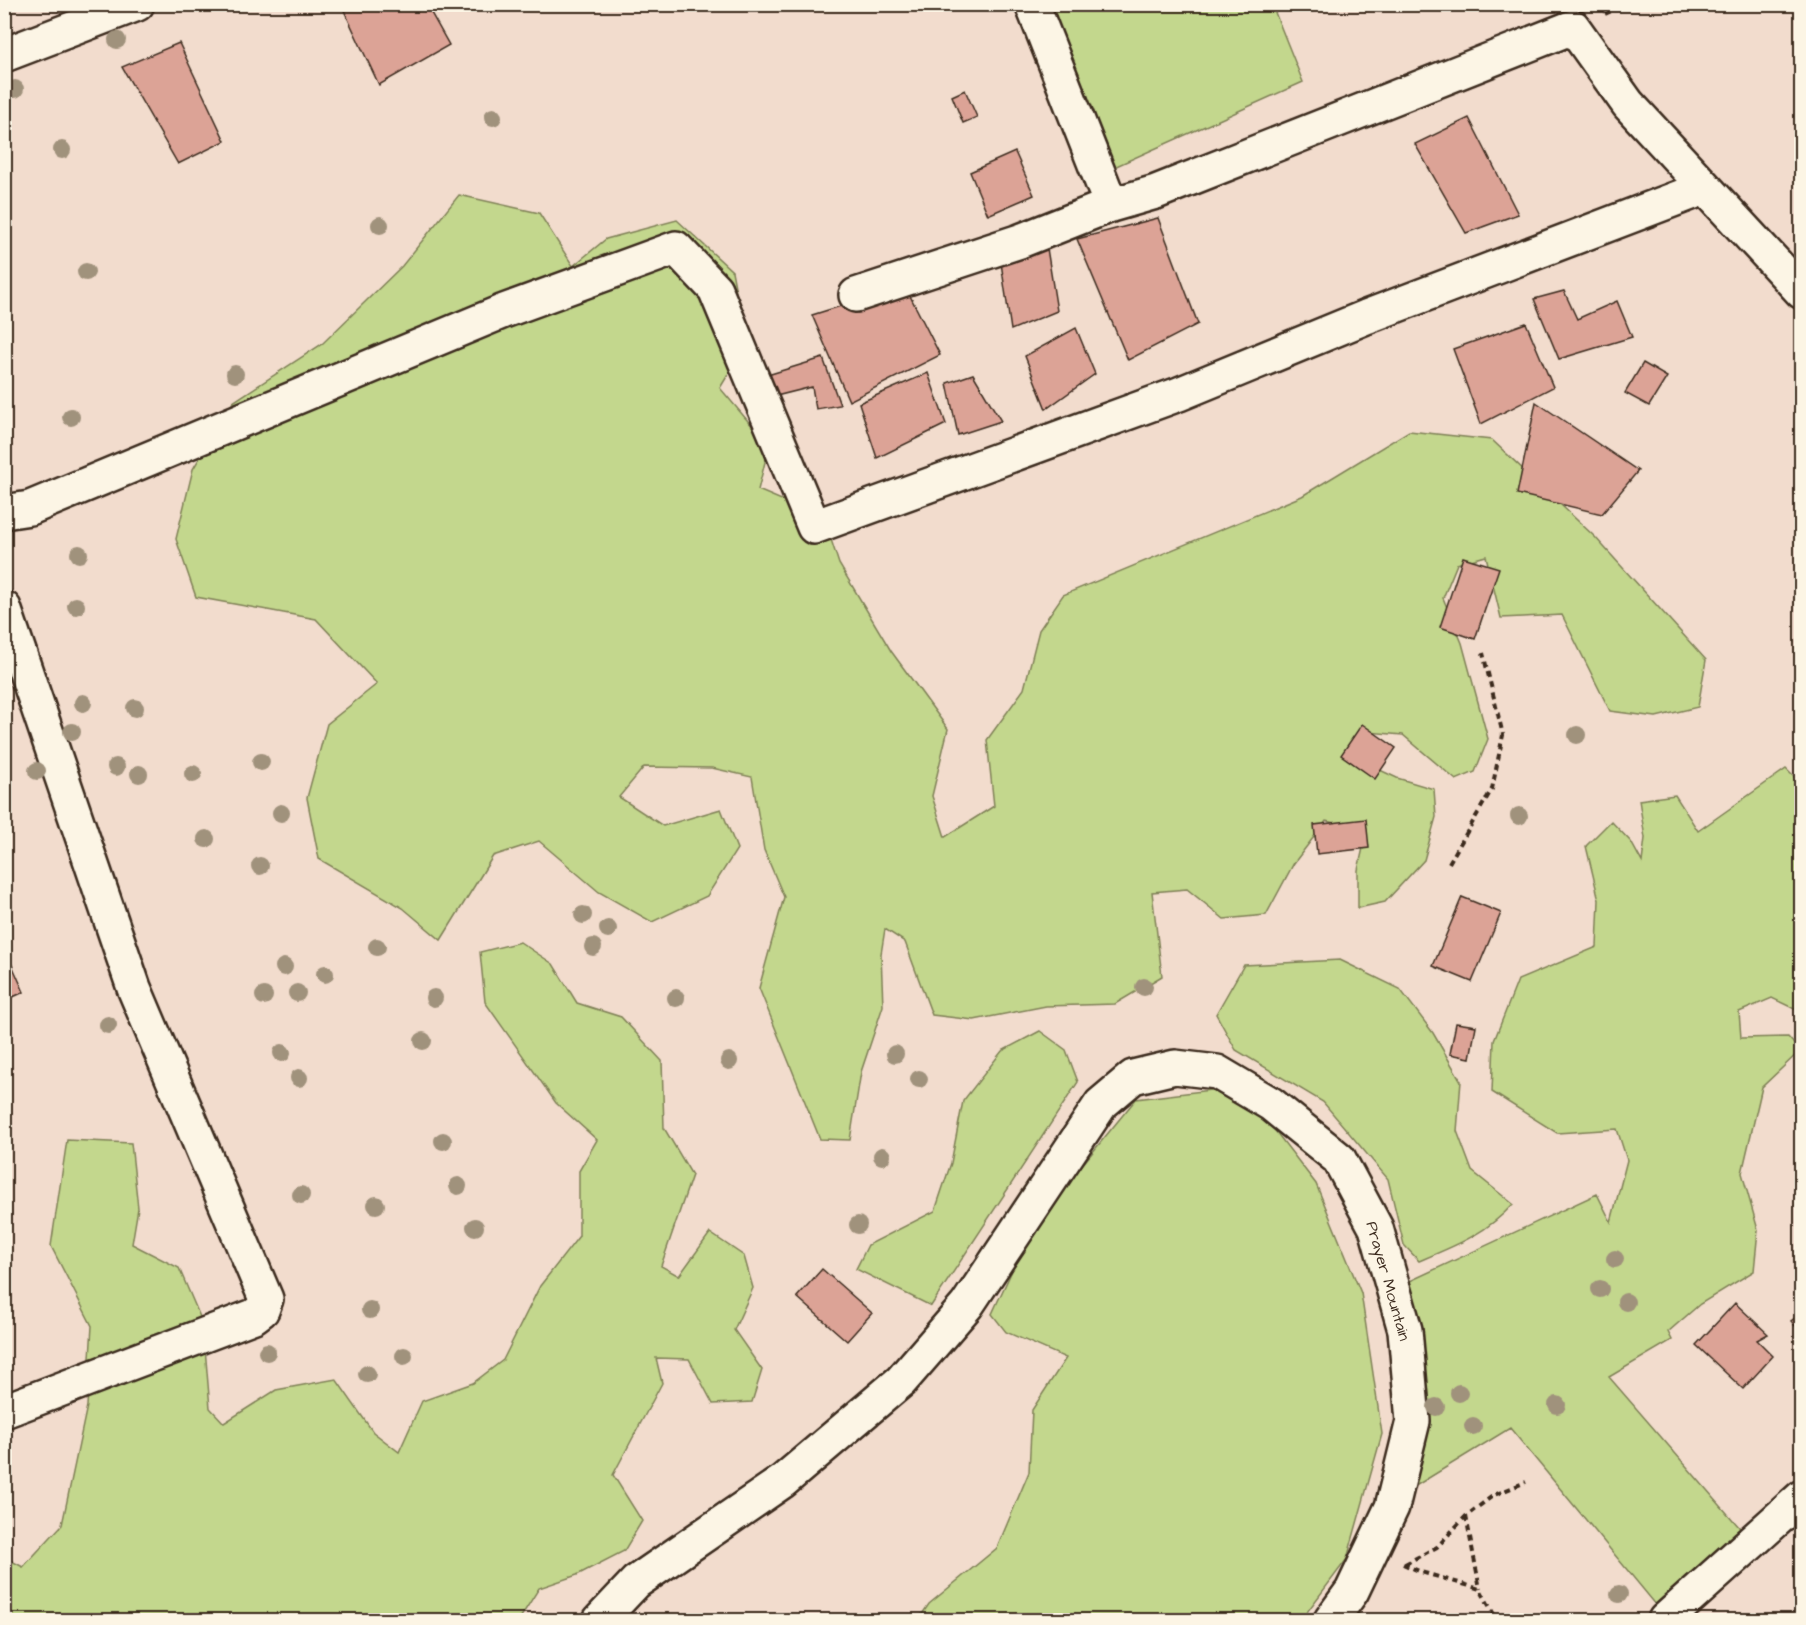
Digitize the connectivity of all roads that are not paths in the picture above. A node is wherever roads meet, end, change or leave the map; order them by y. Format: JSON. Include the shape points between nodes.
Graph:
{"nodes":[{"id":1,"x":137,"y":4,"type":"edge"},
{"id":2,"x":1032,"y":4,"type":"edge"},
{"id":3,"x":4,"y":55,"type":"edge"},
{"id":4,"x":1704,"y":188,"type":"junction"},
{"id":5,"x":1111,"y":205,"type":"junction"},
{"id":6,"x":1802,"y":292,"type":"edge"},
{"id":7,"x":856,"y":295,"type":"dead end"},
{"id":8,"x":4,"y":512,"type":"edge"},
{"id":9,"x":4,"y":608,"type":"edge"},
{"id":10,"x":4,"y":1411,"type":"edge"},
{"id":11,"x":1802,"y":1497,"type":"edge"},
{"id":12,"x":600,"y":1620,"type":"edge"},
{"id":13,"x":1331,"y":1620,"type":"edge"},
{"id":14,"x":1665,"y":1620,"type":"edge"}],
"edges":[{"from":1,"to":3,"type":"street"},
{"from":2,"to":5,"type":"street"},
{"from":4,"to":5,"type":"street","via":[[1628,104],[1573,27],[1177,184]]},
{"from":4,"to":6,"type":"street"},
{"from":4,"to":8,"type":"street","via":[[1366,317],[1179,394],[814,527],[715,289],[676,248],[504,311],[30,507]]},
{"from":5,"to":7,"type":"street","via":[[1020,241]]},
{"from":9,"to":10,"type":"street","via":[[134,988],[266,1299],[254,1317]]},
{"from":11,"to":14,"type":"street"},
{"from":12,"to":13,"type":"street","name":"Prayer Mountain","via":[[636,1582],[783,1481],[901,1381],[967,1305],[1101,1104],[1133,1077],[1175,1067],[1217,1072],[1271,1104],[1339,1159],[1376,1228],[1405,1330],[1413,1421],[1392,1507],[1352,1592]]}]}
